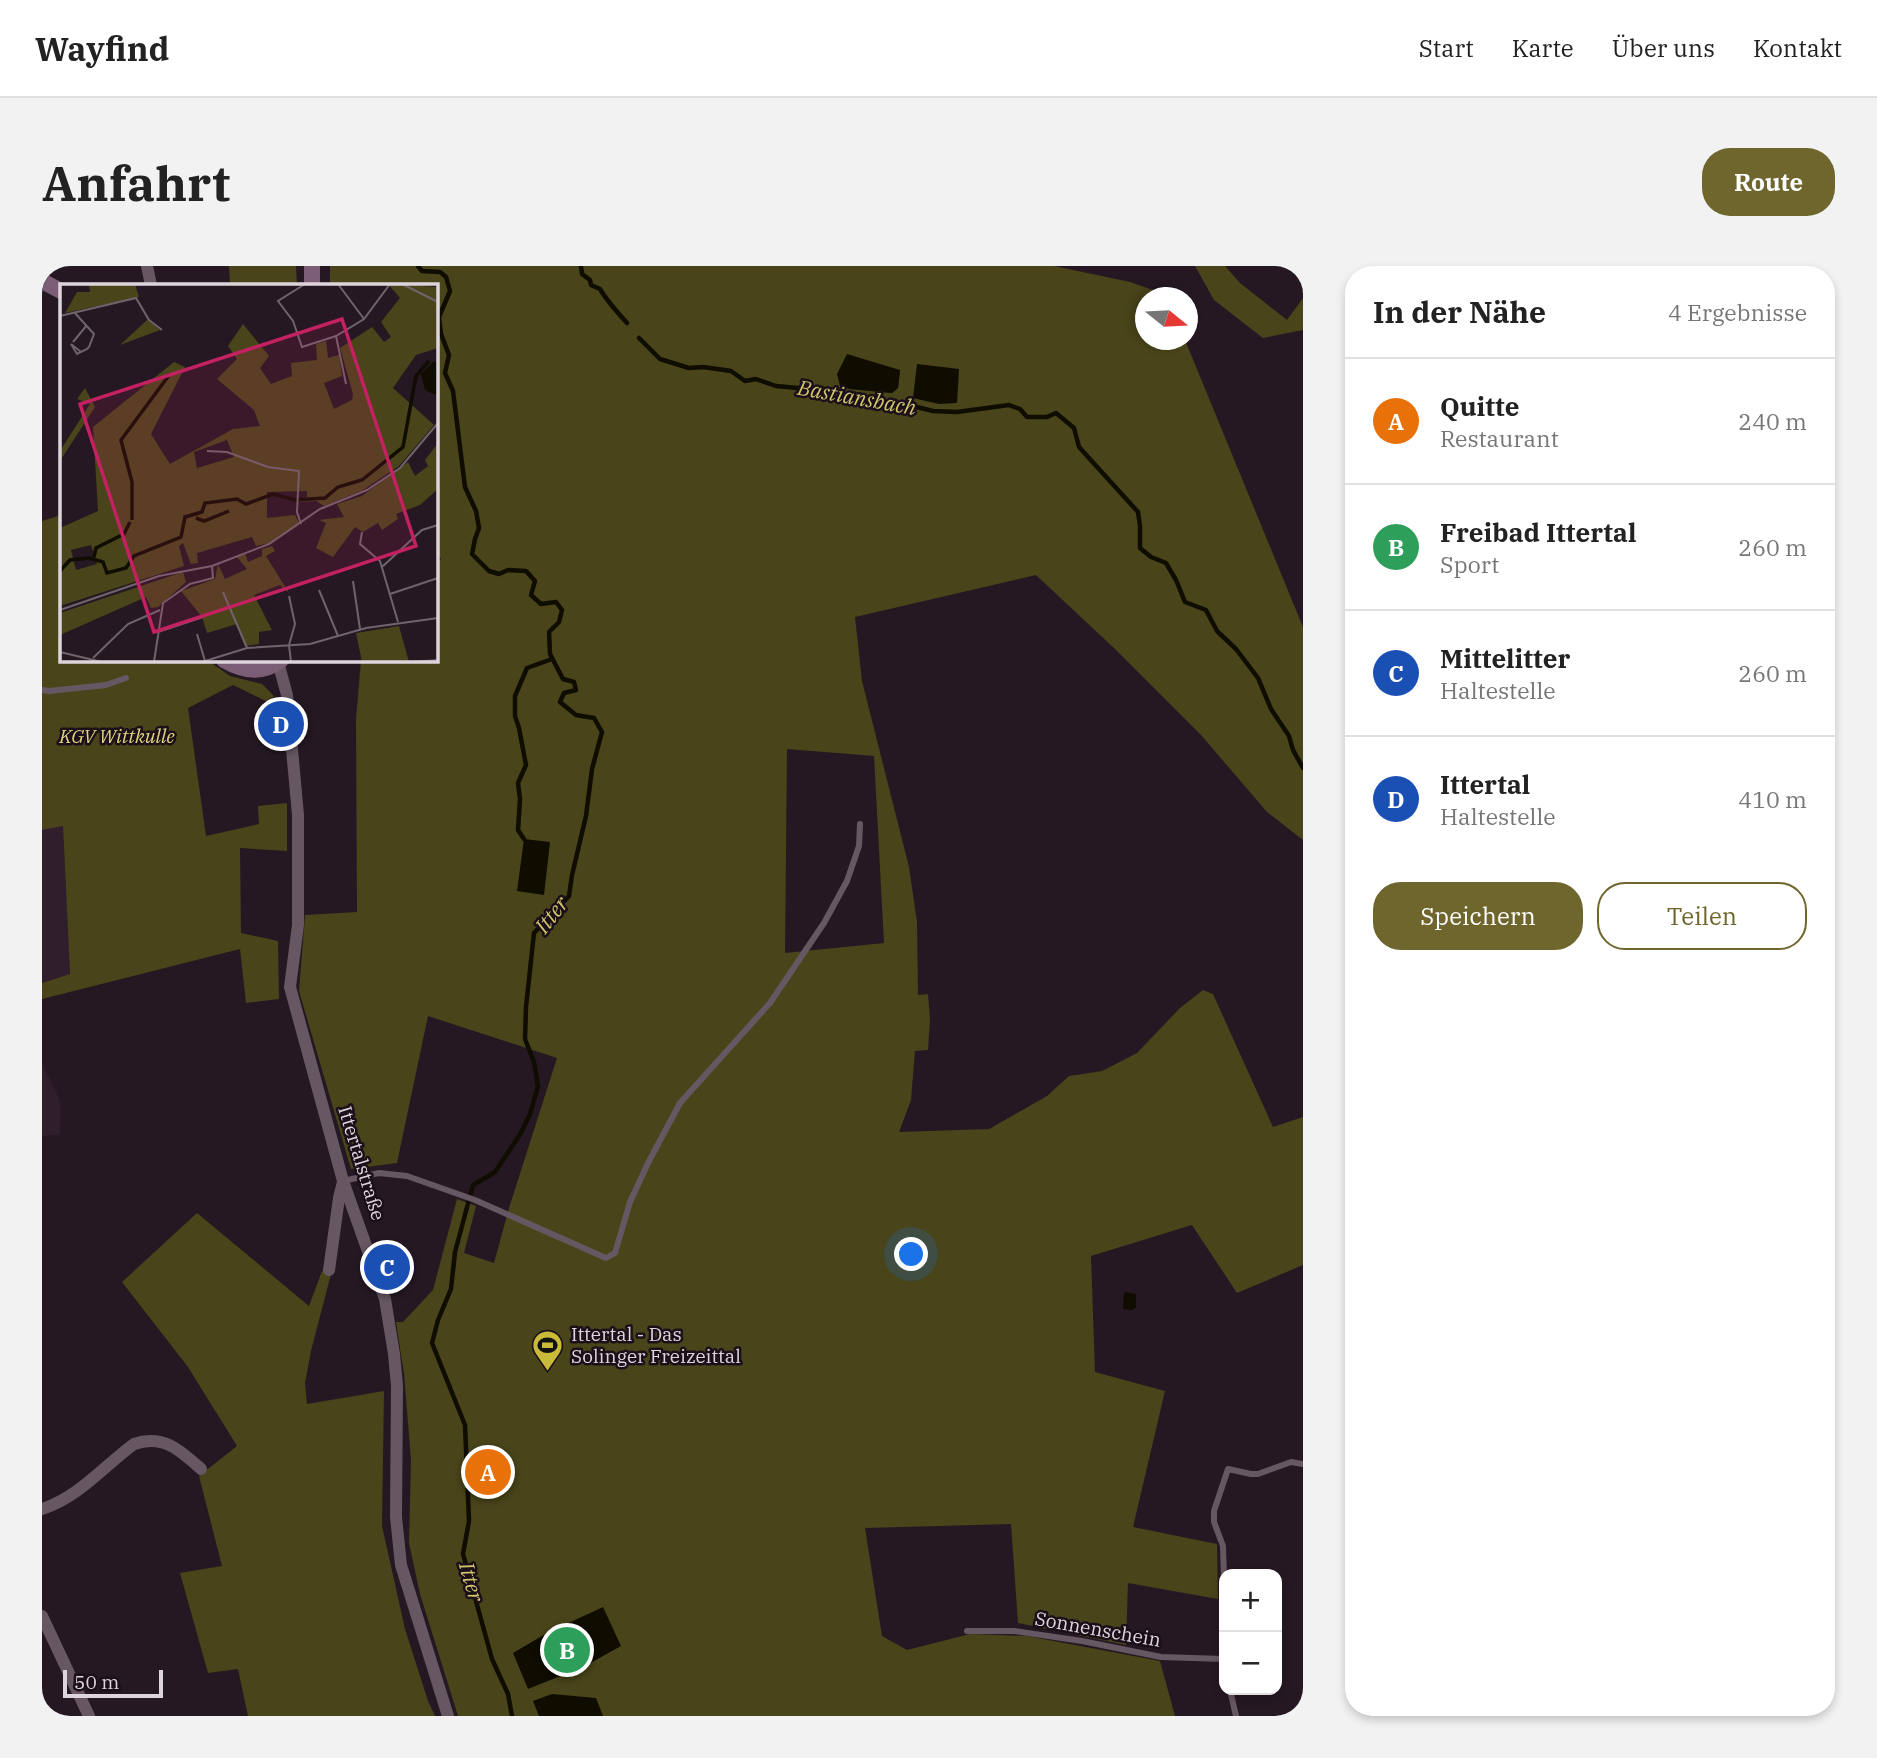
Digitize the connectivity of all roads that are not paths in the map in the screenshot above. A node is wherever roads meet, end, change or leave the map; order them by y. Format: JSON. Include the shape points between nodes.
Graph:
{"nodes":[{"id":1,"x":148,"y":266,"type":"edge"},
{"id":2,"x":312,"y":266,"type":"edge"},
{"id":3,"x":42,"y":281,"type":"edge"},
{"id":4,"x":151,"y":284,"type":"edge"},
{"id":5,"x":312,"y":284,"type":"edge"},
{"id":6,"x":60,"y":290,"type":"edge"},
{"id":7,"x":228,"y":662,"type":"edge"},
{"id":8,"x":278,"y":662,"type":"edge"},
{"id":9,"x":279,"y":662,"type":"edge"},
{"id":10,"x":127,"y":678,"type":"dead end"},
{"id":11,"x":42,"y":690,"type":"edge"},
{"id":12,"x":860,"y":824,"type":"dead end"},
{"id":13,"x":343,"y":1181,"type":"junction"},
{"id":14,"x":329,"y":1270,"type":"dead end"},
{"id":15,"x":1303,"y":1464,"type":"edge"},
{"id":16,"x":201,"y":1469,"type":"dead end"},
{"id":17,"x":42,"y":1509,"type":"edge"},
{"id":18,"x":1224,"y":1569,"type":"edge"},
{"id":19,"x":42,"y":1616,"type":"edge"},
{"id":20,"x":967,"y":1631,"type":"dead end"},
{"id":21,"x":1219,"y":1659,"type":"edge"},
{"id":22,"x":1231,"y":1695,"type":"edge"},
{"id":23,"x":89,"y":1716,"type":"edge"},
{"id":24,"x":448,"y":1716,"type":"edge"},
{"id":25,"x":1236,"y":1716,"type":"edge"}],
"edges":[{"from":1,"to":4,"type":"street"},
{"from":2,"to":5,"type":"main road"},
{"from":3,"to":6,"type":"main road"},
{"from":7,"to":8,"type":"main road","via":[[244,670],[261,670]]},
{"from":9,"to":13,"type":"street","name":"Ittertalstraße","via":[[298,815],[298,925],[290,986]]},
{"from":10,"to":11,"type":"lane","via":[[104,685]]},
{"from":12,"to":13,"type":"lane","via":[[859,846],[847,881],[824,923],[770,1003],[680,1103],[630,1202],[615,1253],[606,1258],[475,1200],[407,1176],[379,1173]]},
{"from":13,"to":14,"type":"street"},
{"from":13,"to":24,"type":"street","name":"Ittertalstraße","via":[[385,1299],[397,1386],[396,1517],[401,1564]]},
{"from":15,"to":18,"type":"lane","via":[[1291,1462],[1258,1474],[1228,1469],[1214,1511]]},
{"from":16,"to":17,"type":"street","via":[[174,1447],[146,1440],[115,1458],[74,1494]]},
{"from":19,"to":23,"type":"street"},
{"from":20,"to":21,"type":"lane","name":"Sonnenschein","via":[[1014,1631],[1161,1657]]},
{"from":22,"to":25,"type":"lane"}]}
